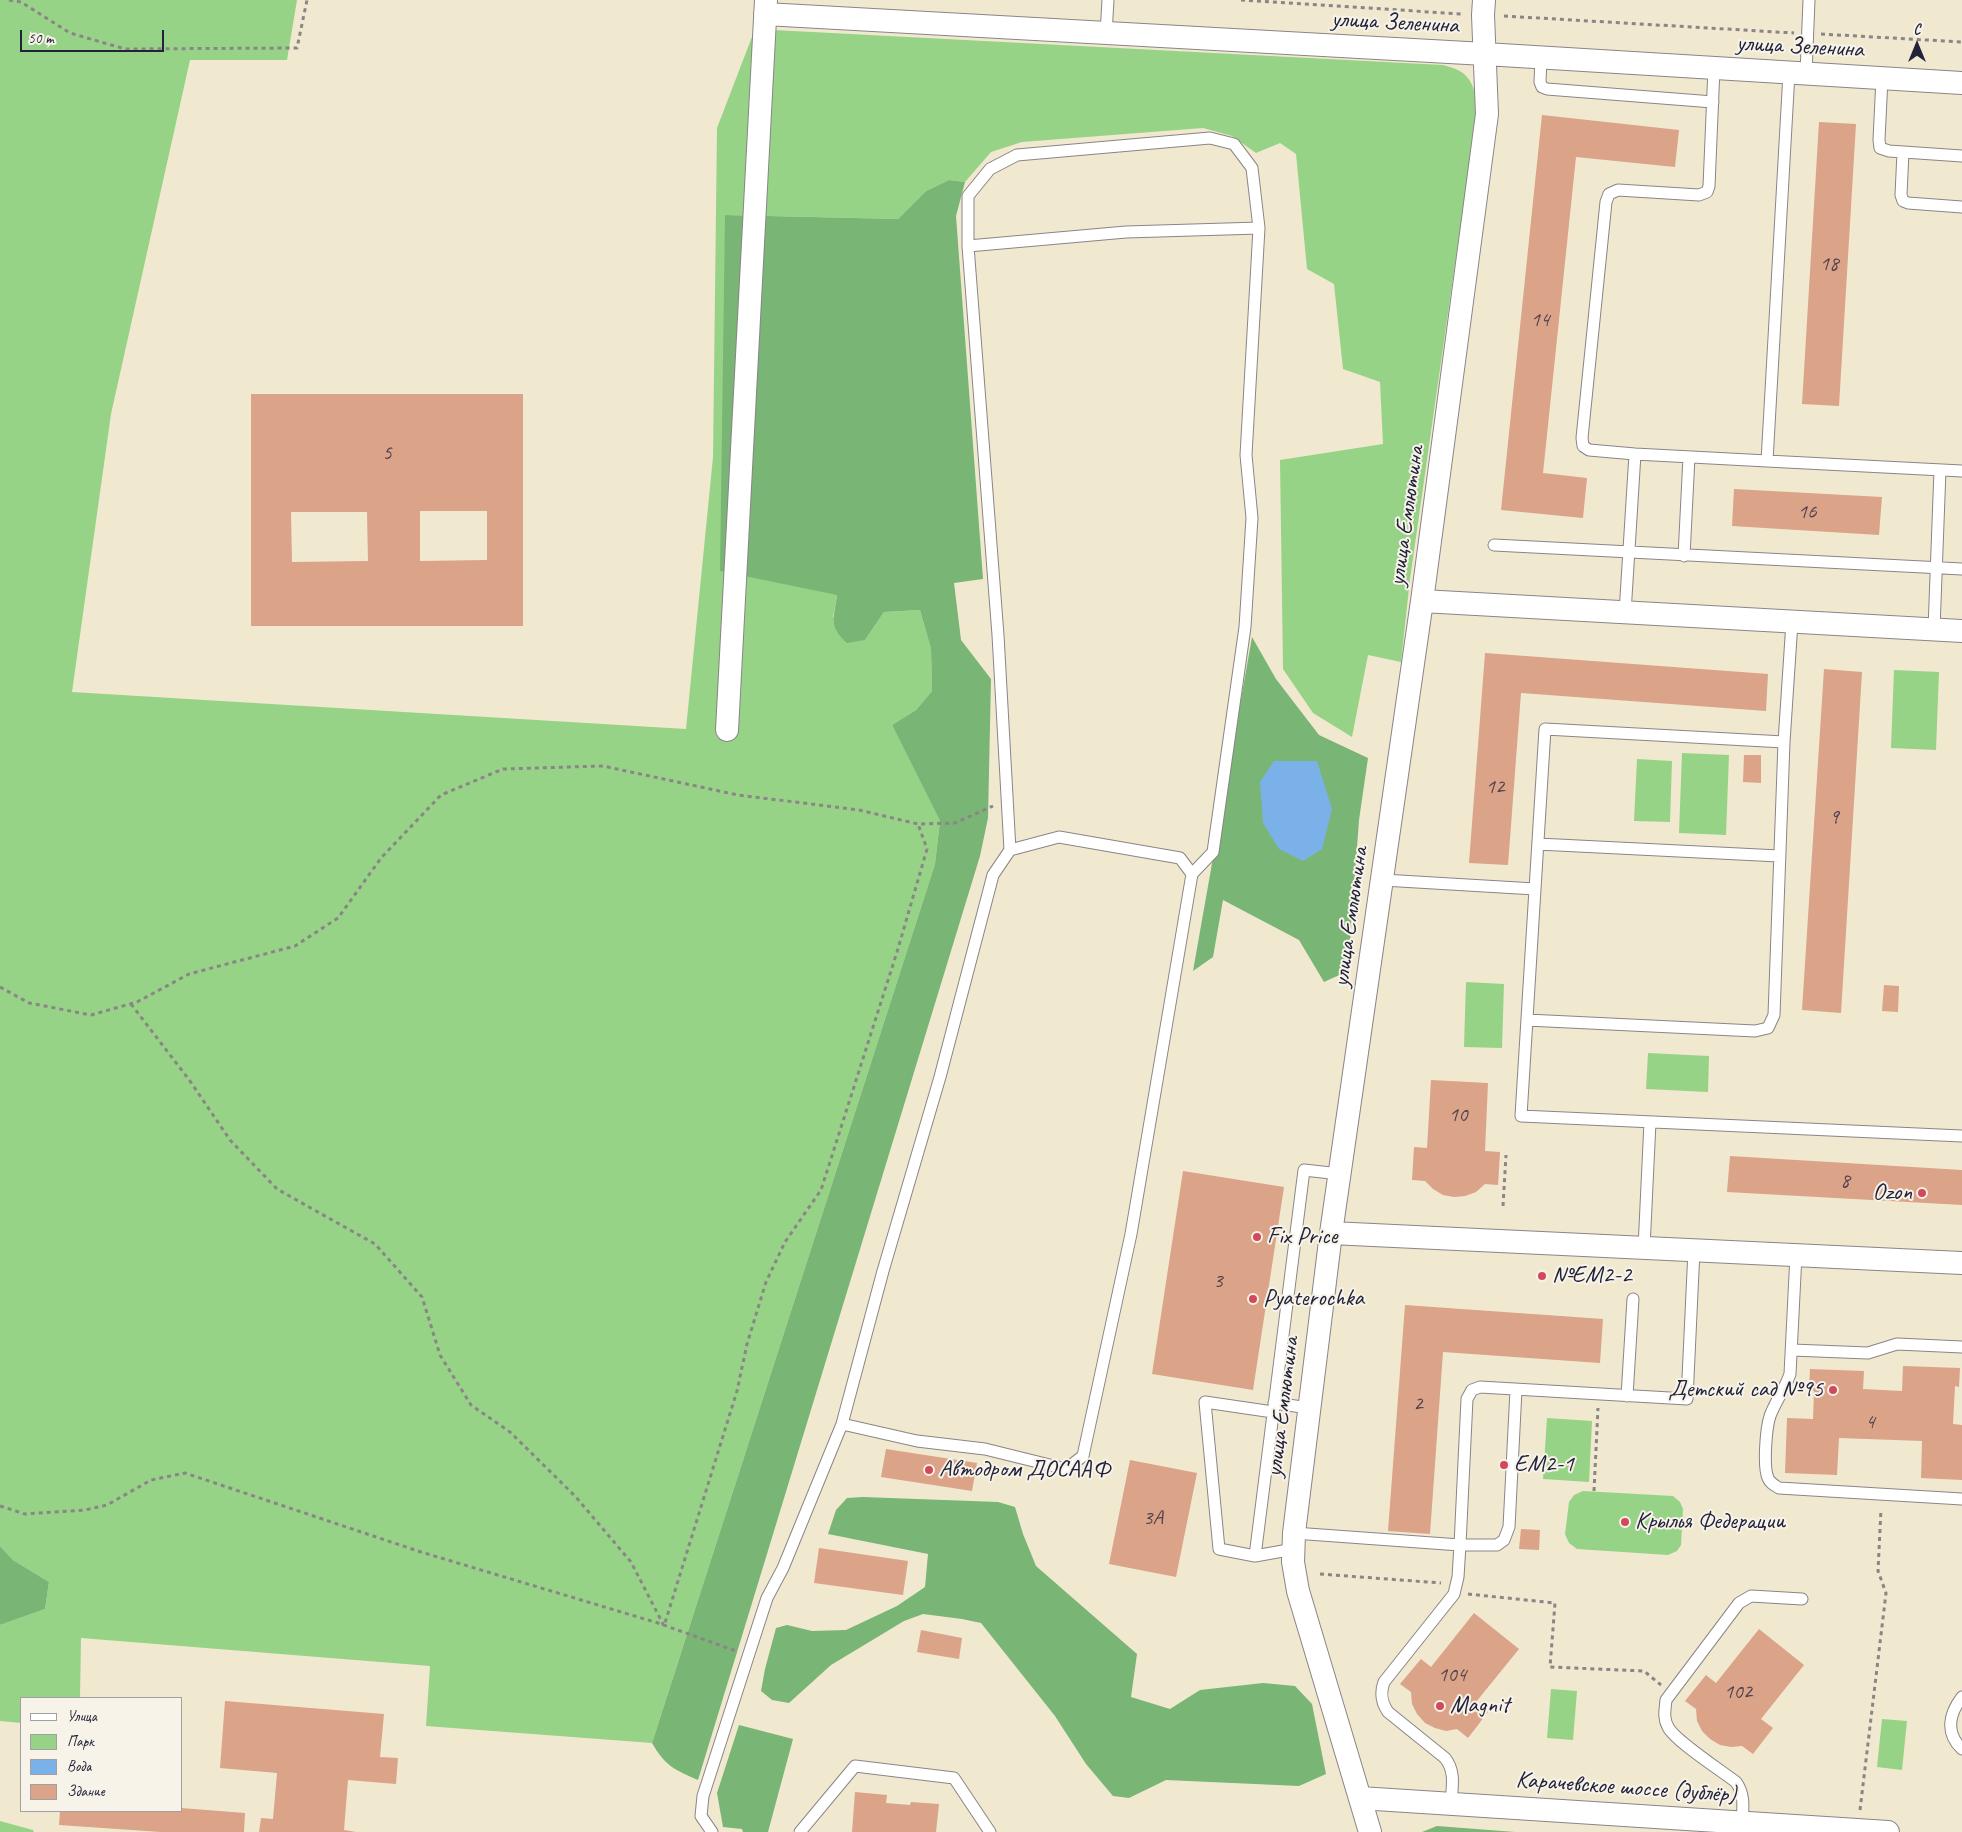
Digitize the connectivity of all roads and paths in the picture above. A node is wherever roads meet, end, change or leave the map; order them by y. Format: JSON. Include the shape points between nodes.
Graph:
{"nodes":[{"id":1,"x":9,"y":0,"type":"edge"},
{"id":2,"x":307,"y":0,"type":"edge"},
{"id":3,"x":1108,"y":0,"type":"edge"},
{"id":4,"x":1241,"y":0,"type":"edge"},
{"id":5,"x":1809,"y":0,"type":"edge"},
{"id":6,"x":766,"y":7,"type":"edge"},
{"id":7,"x":1484,"y":8,"type":"edge"},
{"id":8,"x":1808,"y":33,"type":"junction"},
{"id":9,"x":1106,"y":34,"type":"junction"},
{"id":10,"x":1962,"y":42,"type":"edge"},
{"id":11,"x":1485,"y":54,"type":"junction"},
{"id":12,"x":1541,"y":58,"type":"junction"},
{"id":13,"x":1714,"y":68,"type":"junction"},
{"id":14,"x":1798,"y":73,"type":"junction"},
{"id":15,"x":1882,"y":78,"type":"junction"},
{"id":16,"x":1962,"y":83,"type":"edge"},
{"id":17,"x":1713,"y":102,"type":"junction"},
{"id":18,"x":1903,"y":152,"type":"junction"},
{"id":19,"x":1962,"y":156,"type":"edge"},
{"id":20,"x":1962,"y":207,"type":"edge"},
{"id":21,"x":1259,"y":228,"type":"junction"},
{"id":22,"x":968,"y":246,"type":"junction"},
{"id":23,"x":1636,"y":454,"type":"junction"},
{"id":24,"x":1688,"y":457,"type":"junction"},
{"id":25,"x":1767,"y":461,"type":"junction"},
{"id":26,"x":1940,"y":470,"type":"junction"},
{"id":27,"x":1962,"y":471,"type":"edge"},
{"id":28,"x":1494,"y":545,"type":"dead end"},
{"id":29,"x":1629,"y":553,"type":"junction"},
{"id":30,"x":1684,"y":556,"type":"junction"},
{"id":31,"x":1936,"y":568,"type":"junction"},
{"id":32,"x":1962,"y":569,"type":"edge"},
{"id":33,"x":1422,"y":601,"type":"junction"},
{"id":34,"x":1625,"y":613,"type":"junction"},
{"id":35,"x":1792,"y":622,"type":"junction"},
{"id":36,"x":1934,"y":629,"type":"junction"},
{"id":37,"x":1962,"y":631,"type":"edge"},
{"id":38,"x":727,"y":730,"type":"dead end"},
{"id":39,"x":1784,"y":742,"type":"junction"},
{"id":40,"x":1007,"y":800,"type":"junction"},
{"id":41,"x":918,"y":824,"type":"junction"},
{"id":42,"x":1538,"y":844,"type":"junction"},
{"id":43,"x":1010,"y":850,"type":"junction"},
{"id":44,"x":1779,"y":856,"type":"junction"},
{"id":45,"x":1192,"y":874,"type":"junction"},
{"id":46,"x":1383,"y":880,"type":"junction"},
{"id":47,"x":1535,"y":889,"type":"junction"},
{"id":48,"x":0,"y":987,"type":"edge"},
{"id":49,"x":131,"y":1004,"type":"junction"},
{"id":50,"x":1527,"y":1020,"type":"junction"},
{"id":51,"x":1650,"y":1122,"type":"junction"},
{"id":52,"x":1962,"y":1136,"type":"edge"},
{"id":53,"x":1506,"y":1155,"type":"dead end"},
{"id":54,"x":1340,"y":1174,"type":"junction"},
{"id":55,"x":1503,"y":1206,"type":"dead end"},
{"id":56,"x":1331,"y":1233,"type":"junction"},
{"id":57,"x":1644,"y":1248,"type":"junction"},
{"id":58,"x":1694,"y":1250,"type":"junction"},
{"id":59,"x":1796,"y":1255,"type":"junction"},
{"id":60,"x":1962,"y":1263,"type":"edge"},
{"id":61,"x":1633,"y":1299,"type":"dead end"},
{"id":62,"x":1962,"y":1347,"type":"edge"},
{"id":63,"x":1792,"y":1350,"type":"junction"},
{"id":64,"x":1516,"y":1390,"type":"junction"},
{"id":65,"x":1598,"y":1394,"type":"junction"},
{"id":66,"x":1627,"y":1396,"type":"junction"},
{"id":67,"x":1274,"y":1408,"type":"junction"},
{"id":68,"x":1309,"y":1408,"type":"junction"},
{"id":69,"x":842,"y":1424,"type":"junction"},
{"id":70,"x":1594,"y":1491,"type":"dead end"},
{"id":71,"x":1882,"y":1494,"type":"junction"},
{"id":72,"x":1962,"y":1499,"type":"edge"},
{"id":73,"x":0,"y":1506,"type":"edge"},
{"id":74,"x":1294,"y":1541,"type":"junction"},
{"id":75,"x":1460,"y":1545,"type":"junction"},
{"id":76,"x":1255,"y":1556,"type":"junction"},
{"id":77,"x":1320,"y":1574,"type":"dead end"},
{"id":78,"x":1456,"y":1589,"type":"junction"},
{"id":79,"x":1802,"y":1599,"type":"dead end"},
{"id":80,"x":664,"y":1626,"type":"junction"},
{"id":81,"x":749,"y":1656,"type":"junction"},
{"id":82,"x":1671,"y":1692,"type":"junction"},
{"id":83,"x":1962,"y":1696,"type":"edge"},
{"id":84,"x":1962,"y":1749,"type":"edge"},
{"id":85,"x":1360,"y":1798,"type":"junction"},
{"id":86,"x":1451,"y":1803,"type":"junction"},
{"id":87,"x":1860,"y":1810,"type":"dead end"},
{"id":88,"x":1742,"y":1822,"type":"junction"},
{"id":89,"x":712,"y":1832,"type":"edge"},
{"id":90,"x":800,"y":1832,"type":"edge"},
{"id":91,"x":990,"y":1832,"type":"edge"},
{"id":92,"x":1370,"y":1832,"type":"edge"},
{"id":93,"x":1888,"y":1832,"type":"edge"}],
"edges":[{"from":1,"to":2,"type":"path","via":[[21,2],[70,33],[125,49],[144,49],[298,48]]},
{"from":3,"to":9,"type":"lane"},
{"from":4,"to":7,"type":"path"},
{"from":5,"to":8,"type":"lane"},
{"from":6,"to":9,"type":"street","name":"улица Зеленина"},
{"from":6,"to":38,"type":"street"},
{"from":7,"to":8,"type":"path"},
{"from":7,"to":11,"type":"street","name":"улица Емлютина"},
{"from":8,"to":10,"type":"path"},
{"from":8,"to":14,"type":"lane"},
{"from":9,"to":11,"type":"street","name":"улица Зеленина"},
{"from":11,"to":12,"type":"street","name":"улица Зеленина"},
{"from":11,"to":33,"type":"street","name":"улица Емлютина","via":[[1488,114]]},
{"from":12,"to":13,"type":"street","name":"улица Зеленина"},
{"from":12,"to":17,"type":"lane","via":[[1540,82],[1547,89]]},
{"from":13,"to":14,"type":"street","name":"улица Зеленина"},
{"from":13,"to":17,"type":"lane"},
{"from":14,"to":15,"type":"street","name":"улица Зеленина"},
{"from":14,"to":25,"type":"lane"},
{"from":15,"to":16,"type":"street","name":"улица Зеленина"},
{"from":15,"to":18,"type":"lane","via":[[1880,148]]},
{"from":17,"to":23,"type":"lane","via":[[1707,192],[1699,195],[1618,190],[1609,194],[1606,202],[1582,446],[1589,450]]},
{"from":18,"to":19,"type":"lane"},
{"from":18,"to":20,"type":"lane","via":[[1903,200]]},
{"from":21,"to":22,"type":"lane","via":[[1126,232]]},
{"from":21,"to":22,"type":"lane","via":[[1252,168],[1234,144],[1210,138],[1017,155],[990,169],[968,196]]},
{"from":21,"to":45,"type":"lane","via":[[1246,455],[1252,518],[1245,627],[1213,852]]},
{"from":22,"to":40,"type":"lane","via":[[998,635]]},
{"from":23,"to":24,"type":"lane"},
{"from":23,"to":29,"type":"lane"},
{"from":24,"to":25,"type":"lane"},
{"from":24,"to":30,"type":"lane"},
{"from":25,"to":26,"type":"lane"},
{"from":26,"to":27,"type":"lane"},
{"from":26,"to":31,"type":"lane"},
{"from":28,"to":29,"type":"lane"},
{"from":29,"to":30,"type":"lane"},
{"from":29,"to":34,"type":"lane"},
{"from":30,"to":31,"type":"lane"},
{"from":31,"to":32,"type":"lane"},
{"from":31,"to":36,"type":"lane"},
{"from":33,"to":34,"type":"street"},
{"from":33,"to":46,"type":"street","name":"улица Емлютина"},
{"from":34,"to":35,"type":"street"},
{"from":35,"to":36,"type":"street"},
{"from":35,"to":39,"type":"lane"},
{"from":36,"to":37,"type":"street"},
{"from":39,"to":42,"type":"lane","via":[[1545,729]]},
{"from":39,"to":44,"type":"lane"},
{"from":40,"to":41,"type":"path","via":[[955,823]]},
{"from":40,"to":43,"type":"lane"},
{"from":41,"to":49,"type":"path","via":[[859,810],[738,795],[603,766],[503,769],[441,795],[380,858],[338,918],[295,946],[189,974]]},
{"from":41,"to":80,"type":"path","via":[[927,849],[897,952],[821,1190],[785,1242],[766,1282],[747,1344],[738,1391]]},
{"from":42,"to":44,"type":"lane"},
{"from":42,"to":47,"type":"lane"},
{"from":43,"to":45,"type":"lane","via":[[1059,837],[1180,858]]},
{"from":43,"to":69,"type":"lane","via":[[993,875]]},
{"from":44,"to":50,"type":"lane","via":[[1774,1015],[1768,1028],[1755,1031]]},
{"from":45,"to":69,"type":"lane","via":[[1131,1234],[1083,1456],[1066,1469],[985,1449],[917,1441]]},
{"from":46,"to":47,"type":"lane"},
{"from":46,"to":54,"type":"street","name":"улица Емлютина"},
{"from":47,"to":50,"type":"lane"},
{"from":48,"to":49,"type":"path","via":[[29,1003],[91,1015]]},
{"from":49,"to":80,"type":"path","via":[[230,1140],[277,1189],[375,1244],[422,1297],[440,1355],[471,1405],[510,1432],[575,1496],[631,1562]]},
{"from":50,"to":51,"type":"lane","via":[[1522,1116]]},
{"from":51,"to":52,"type":"lane"},
{"from":51,"to":57,"type":"lane"},
{"from":53,"to":55,"type":"path"},
{"from":54,"to":56,"type":"street","name":"улица Емлютина"},
{"from":54,"to":67,"type":"lane","via":[[1304,1170]]},
{"from":56,"to":57,"type":"street"},
{"from":56,"to":68,"type":"street","name":"улица Емлютина"},
{"from":57,"to":58,"type":"street"},
{"from":58,"to":59,"type":"street"},
{"from":58,"to":66,"type":"lane","via":[[1687,1399]]},
{"from":59,"to":60,"type":"street"},
{"from":59,"to":63,"type":"lane"},
{"from":61,"to":66,"type":"lane"},
{"from":62,"to":63,"type":"lane","via":[[1897,1344],[1868,1353]]},
{"from":63,"to":71,"type":"lane","via":[[1790,1374],[1767,1428],[1768,1478],[1779,1488]]},
{"from":64,"to":65,"type":"lane"},
{"from":64,"to":75,"type":"lane","via":[[1507,1533],[1497,1545]]},
{"from":64,"to":75,"type":"lane","via":[[1480,1387],[1472,1390],[1467,1398]]},
{"from":65,"to":66,"type":"lane"},
{"from":65,"to":70,"type":"path"},
{"from":67,"to":68,"type":"lane"},
{"from":67,"to":76,"type":"lane"},
{"from":67,"to":76,"type":"lane","via":[[1205,1402],[1219,1549]]},
{"from":68,"to":74,"type":"street","name":"улица Емлютина"},
{"from":69,"to":81,"type":"lane","via":[[783,1568],[767,1598]]},
{"from":71,"to":72,"type":"lane"},
{"from":71,"to":87,"type":"path","via":[[1878,1571],[1886,1593]]},
{"from":73,"to":80,"type":"path","via":[[25,1514],[85,1510],[107,1505],[151,1480],[185,1473],[421,1552]]},
{"from":74,"to":75,"type":"lane"},
{"from":74,"to":76,"type":"lane"},
{"from":74,"to":85,"type":"street","name":"улица Емлютина","via":[[1293,1562],[1298,1591]]},
{"from":75,"to":78,"type":"lane"},
{"from":77,"to":78,"type":"path","via":[[1438,1582]]},
{"from":78,"to":82,"type":"path","via":[[1469,1595],[1555,1603],[1550,1667],[1644,1671]]},
{"from":78,"to":86,"type":"lane","via":[[1384,1682],[1381,1696],[1388,1712],[1450,1765]]},
{"from":79,"to":82,"type":"lane","via":[[1744,1598]]},
{"from":80,"to":81,"type":"path"},
{"from":81,"to":89,"type":"lane","via":[[703,1796],[701,1816]]},
{"from":82,"to":88,"type":"lane","via":[[1664,1714],[1668,1728],[1736,1782],[1743,1794]]},
{"from":83,"to":84,"type":"lane","via":[[1954,1708],[1950,1726],[1956,1743]]},
{"from":85,"to":86,"type":"street","name":"Карачевское шоссе (дублёр)"},
{"from":85,"to":92,"type":"street","name":"улица Емлютина"},
{"from":86,"to":88,"type":"street","name":"Карачевское шоссе (дублёр)"},
{"from":88,"to":93,"type":"street","name":"Карачевское шоссе (дублёр)"},
{"from":90,"to":91,"type":"lane","via":[[855,1766],[954,1778]]}]}
